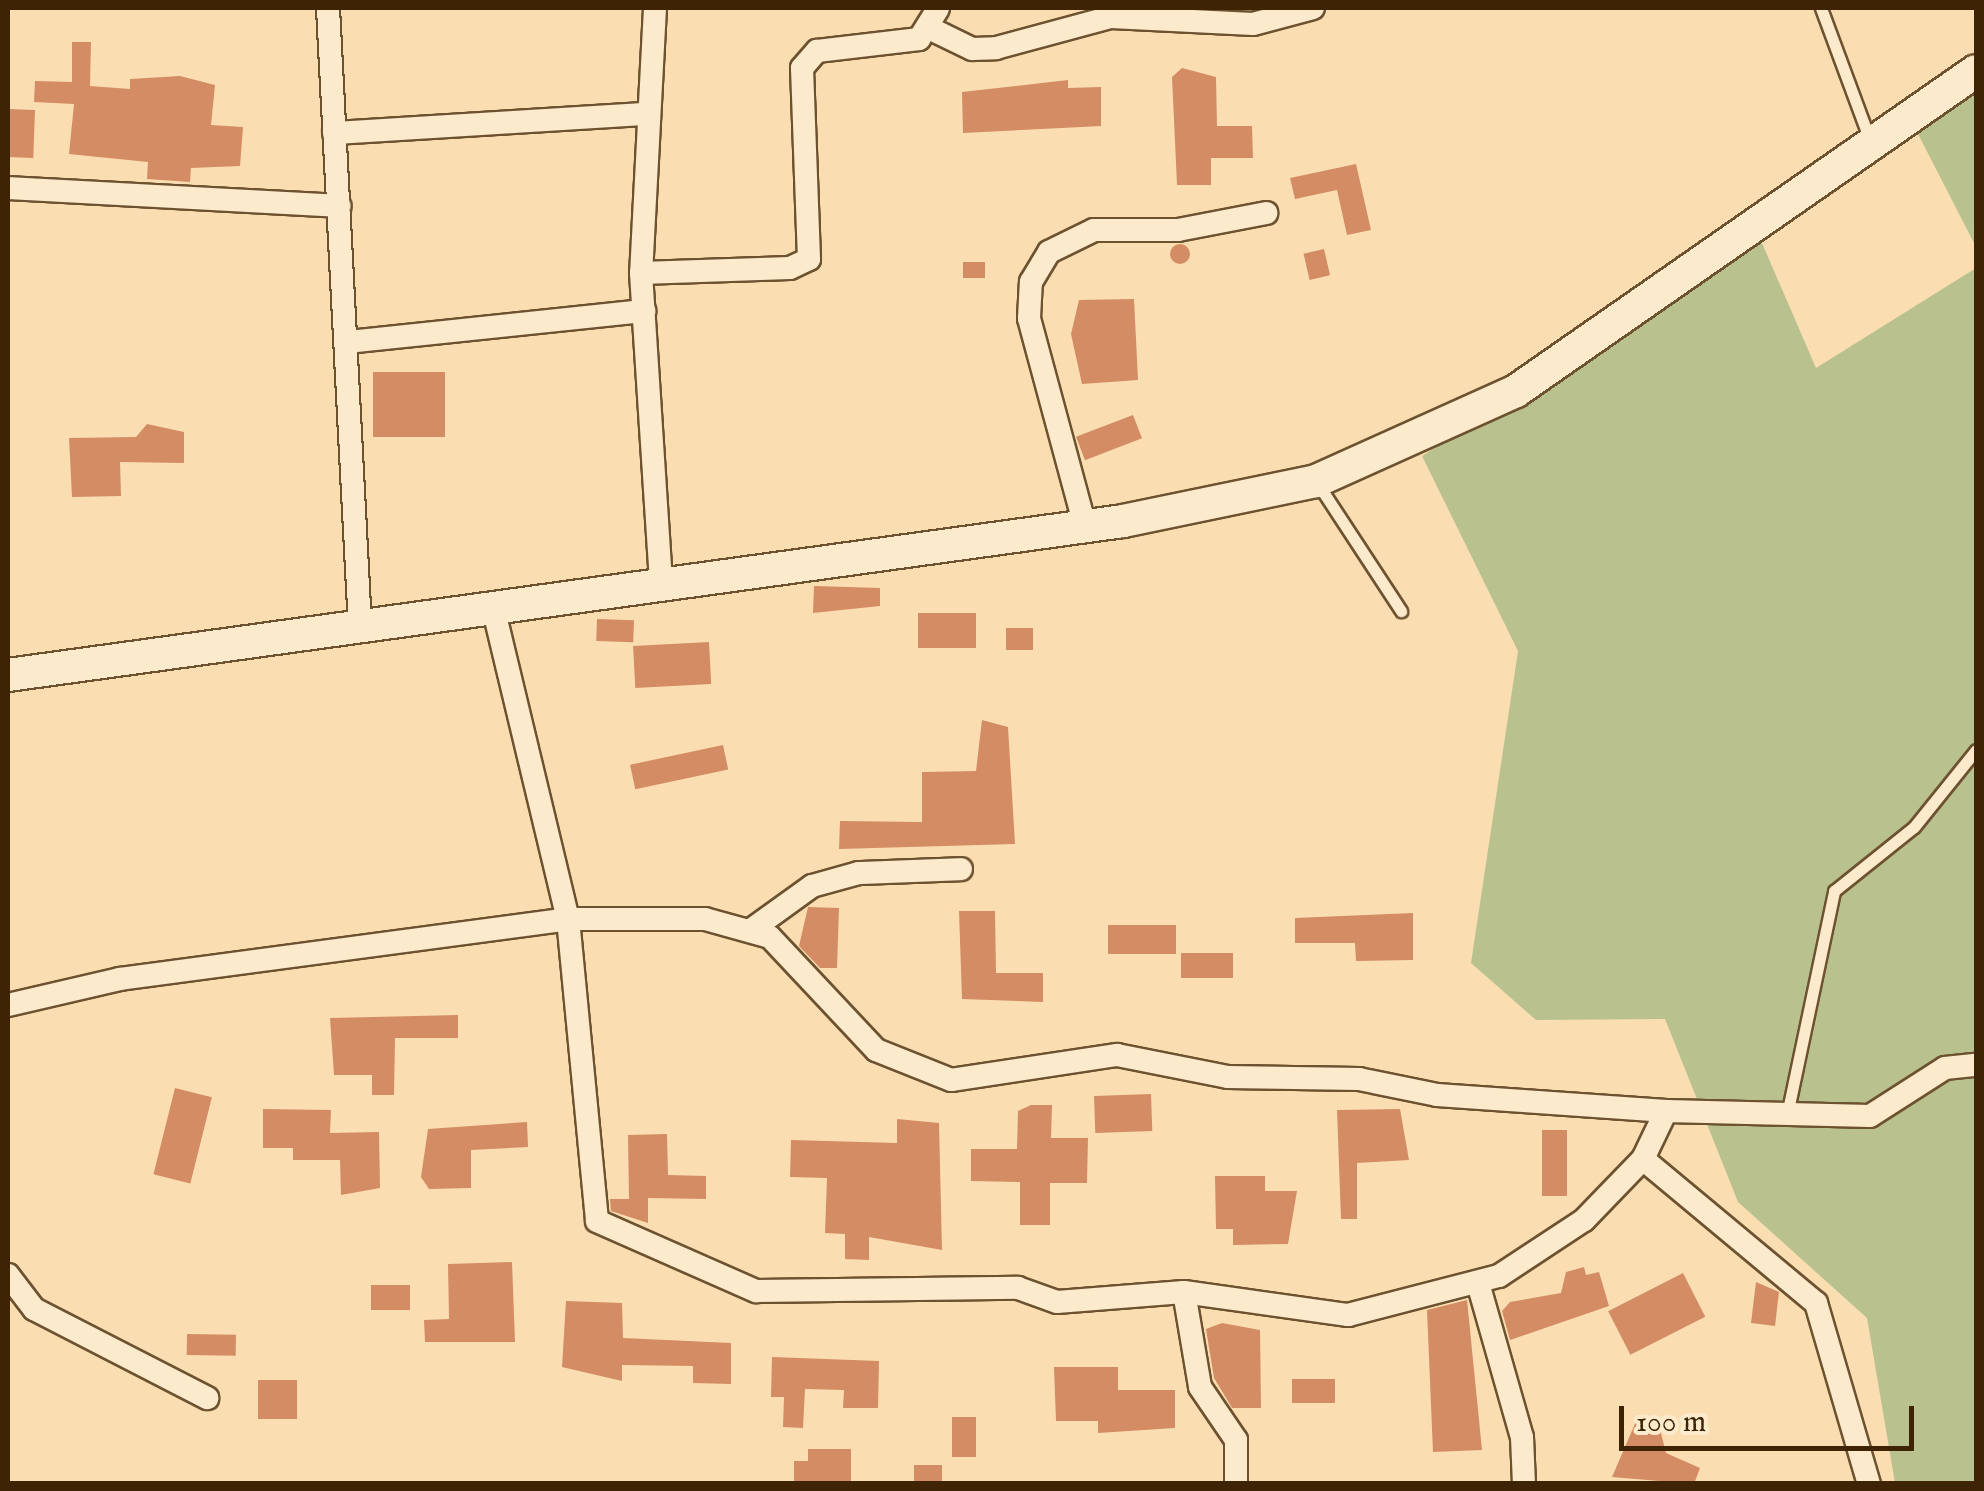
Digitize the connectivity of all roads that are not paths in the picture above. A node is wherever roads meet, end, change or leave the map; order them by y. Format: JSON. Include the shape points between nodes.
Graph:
{"nodes":[{"id":1,"x":328,"y":8,"type":"edge"},
{"id":2,"x":655,"y":8,"type":"edge"},
{"id":3,"x":1313,"y":8,"type":"edge"},
{"id":4,"x":1821,"y":8,"type":"edge"},
{"id":5,"x":934,"y":18,"type":"edge"},
{"id":6,"x":1976,"y":71,"type":"edge"},
{"id":7,"x":648,"y":114,"type":"junction"},
{"id":8,"x":334,"y":133,"type":"junction"},
{"id":9,"x":1874,"y":147,"type":"junction"},
{"id":10,"x":8,"y":188,"type":"edge"},
{"id":11,"x":340,"y":206,"type":"junction"},
{"id":12,"x":1266,"y":214,"type":"dead end"},
{"id":13,"x":642,"y":273,"type":"junction"},
{"id":14,"x":644,"y":311,"type":"junction"},
{"id":15,"x":348,"y":342,"type":"junction"},
{"id":16,"x":1316,"y":480,"type":"junction"},
{"id":17,"x":1085,"y":526,"type":"junction"},
{"id":18,"x":660,"y":582,"type":"junction"},
{"id":19,"x":493,"y":607,"type":"junction"},
{"id":20,"x":1402,"y":610,"type":"dead end"},
{"id":21,"x":360,"y":626,"type":"junction"},
{"id":22,"x":8,"y":675,"type":"edge"},
{"id":23,"x":1976,"y":750,"type":"edge"},
{"id":24,"x":961,"y":869,"type":"dead end"},
{"id":25,"x":568,"y":919,"type":"junction"},
{"id":26,"x":751,"y":930,"type":"junction"},
{"id":27,"x":8,"y":1005,"type":"edge"},
{"id":28,"x":1976,"y":1065,"type":"edge"},
{"id":29,"x":1788,"y":1110,"type":"junction"},
{"id":30,"x":1666,"y":1111,"type":"junction"},
{"id":31,"x":1643,"y":1159,"type":"junction"},
{"id":32,"x":8,"y":1275,"type":"edge"},
{"id":33,"x":1478,"y":1283,"type":"junction"},
{"id":34,"x":1184,"y":1292,"type":"junction"},
{"id":35,"x":207,"y":1398,"type":"dead end"},
{"id":36,"x":1236,"y":1484,"type":"edge"},
{"id":37,"x":1524,"y":1484,"type":"edge"},
{"id":38,"x":1869,"y":1484,"type":"edge"}],
"edges":[{"from":1,"to":8,"type":"street"},
{"from":2,"to":7,"type":"street"},
{"from":3,"to":5,"type":"street","via":[[1254,24],[1111,17],[972,49]]},
{"from":4,"to":9,"type":"lane"},
{"from":5,"to":13,"type":"street","via":[[919,39],[817,52],[802,68],[809,259],[790,268]]},
{"from":6,"to":9,"type":"main road"},
{"from":7,"to":8,"type":"street"},
{"from":7,"to":13,"type":"street"},
{"from":8,"to":11,"type":"street"},
{"from":9,"to":16,"type":"main road","via":[[1516,391]]},
{"from":10,"to":11,"type":"street"},
{"from":11,"to":15,"type":"street"},
{"from":12,"to":17,"type":"street","via":[[1178,230],[1094,230],[1049,252],[1031,282],[1028,318]]},
{"from":13,"to":14,"type":"street"},
{"from":14,"to":15,"type":"street"},
{"from":14,"to":18,"type":"street"},
{"from":15,"to":21,"type":"street"},
{"from":16,"to":17,"type":"main road"},
{"from":16,"to":20,"type":"lane"},
{"from":17,"to":18,"type":"main road"},
{"from":18,"to":19,"type":"main road"},
{"from":19,"to":21,"type":"main road"},
{"from":19,"to":25,"type":"street"},
{"from":21,"to":22,"type":"main road"},
{"from":23,"to":29,"type":"lane","via":[[1914,827],[1834,891]]},
{"from":24,"to":26,"type":"street","via":[[858,874],[812,886]]},
{"from":25,"to":26,"type":"street","via":[[705,919]]},
{"from":25,"to":27,"type":"street","via":[[120,979]]},
{"from":25,"to":34,"type":"street","via":[[591,1207],[612,1231],[756,1291],[1018,1288],[1058,1302]]},
{"from":26,"to":30,"type":"street","via":[[784,947],[802,979],[876,1050],[920,1074],[988,1078],[1117,1055],[1228,1077],[1359,1079],[1437,1094]]},
{"from":28,"to":29,"type":"street","via":[[1944,1068],[1870,1116]]},
{"from":29,"to":30,"type":"street"},
{"from":30,"to":31,"type":"street"},
{"from":31,"to":33,"type":"street","via":[[1584,1220]]},
{"from":31,"to":38,"type":"street","via":[[1816,1303]]},
{"from":32,"to":35,"type":"street","via":[[34,1309]]},
{"from":33,"to":34,"type":"street","via":[[1348,1315]]},
{"from":33,"to":37,"type":"street","via":[[1522,1437]]},
{"from":34,"to":36,"type":"street","via":[[1200,1387],[1236,1440]]}]}
